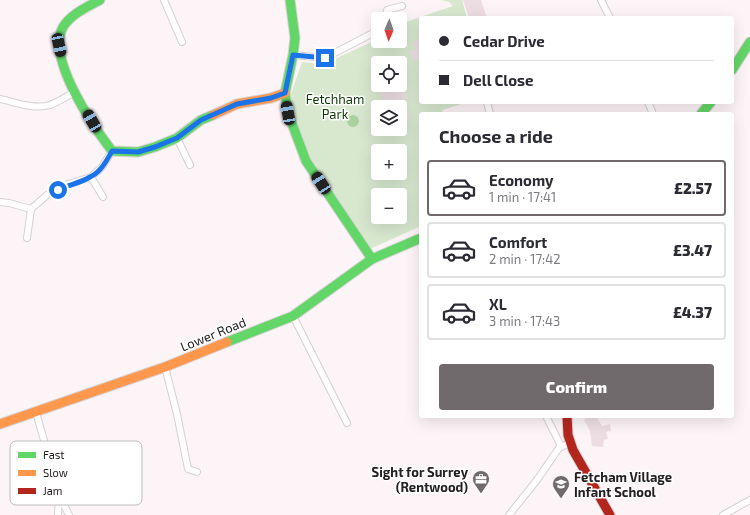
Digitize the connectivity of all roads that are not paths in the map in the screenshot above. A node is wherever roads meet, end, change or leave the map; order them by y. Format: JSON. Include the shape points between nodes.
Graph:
{"nodes":[{"id":1,"x":100,"y":0,"type":"edge"},
{"id":2,"x":164,"y":0,"type":"edge"},
{"id":3,"x":290,"y":0,"type":"edge"},
{"id":4,"x":601,"y":0,"type":"edge"},
{"id":5,"x":402,"y":6,"type":"dead end"},
{"id":6,"x":387,"y":12,"type":"edge"},
{"id":7,"x":609,"y":16,"type":"edge"},
{"id":8,"x":371,"y":34,"type":"edge"},
{"id":9,"x":182,"y":42,"type":"dead end"},
{"id":10,"x":750,"y":42,"type":"edge"},
{"id":11,"x":293,"y":55,"type":"junction"},
{"id":12,"x":734,"y":67,"type":"edge"},
{"id":13,"x":75,"y":92,"type":"junction"},
{"id":14,"x":285,"y":93,"type":"junction"},
{"id":15,"x":0,"y":99,"type":"edge"},
{"id":16,"x":177,"y":138,"type":"junction"},
{"id":17,"x":112,"y":151,"type":"junction"},
{"id":18,"x":190,"y":165,"type":"dead end"},
{"id":19,"x":91,"y":177,"type":"junction"},
{"id":20,"x":103,"y":197,"type":"dead end"},
{"id":21,"x":0,"y":202,"type":"edge"},
{"id":22,"x":31,"y":209,"type":"junction"},
{"id":23,"x":27,"y":238,"type":"dead end"},
{"id":24,"x":419,"y":239,"type":"edge"},
{"id":25,"x":372,"y":259,"type":"junction"},
{"id":26,"x":293,"y":316,"type":"junction"},
{"id":27,"x":165,"y":367,"type":"junction"},
{"id":28,"x":36,"y":412,"type":"junction"},
{"id":29,"x":548,"y":418,"type":"edge"},
{"id":30,"x":567,"y":418,"type":"edge"},
{"id":31,"x":347,"y":423,"type":"dead end"},
{"id":32,"x":0,"y":424,"type":"edge"},
{"id":33,"x":44,"y":441,"type":"edge"},
{"id":34,"x":565,"y":444,"type":"junction"},
{"id":35,"x":197,"y":472,"type":"dead end"},
{"id":36,"x":750,"y":500,"type":"edge"},
{"id":37,"x":58,"y":505,"type":"edge"},
{"id":38,"x":64,"y":505,"type":"edge"},
{"id":39,"x":58,"y":515,"type":"edge"},
{"id":40,"x":69,"y":515,"type":"edge"},
{"id":41,"x":509,"y":515,"type":"edge"},
{"id":42,"x":610,"y":515,"type":"edge"},
{"id":43,"x":723,"y":515,"type":"edge"}],
"edges":[{"from":1,"to":13,"type":"street","via":[[66,23],[60,35],[59,45],[64,70]]},
{"from":2,"to":9,"type":"street"},
{"from":3,"to":11,"type":"street","via":[[295,38]]},
{"from":4,"to":7,"type":"street"},
{"from":5,"to":6,"type":"street"},
{"from":8,"to":11,"type":"street","via":[[325,58]]},
{"from":10,"to":12,"type":"street"},
{"from":11,"to":14,"type":"street"},
{"from":13,"to":15,"type":"street","via":[[50,105],[42,106]]},
{"from":13,"to":17,"type":"street","via":[[102,140]]},
{"from":14,"to":16,"type":"street","via":[[237,104],[201,120]]},
{"from":14,"to":25,"type":"street","via":[[288,113],[306,161]]},
{"from":16,"to":17,"type":"street","via":[[138,152]]},
{"from":16,"to":18,"type":"street"},
{"from":17,"to":19,"type":"street","via":[[102,167]]},
{"from":19,"to":20,"type":"street"},
{"from":19,"to":22,"type":"street","via":[[68,184],[47,195]]},
{"from":21,"to":22,"type":"street"},
{"from":22,"to":23,"type":"street"},
{"from":24,"to":25,"type":"street","name":"Lower Road"},
{"from":25,"to":26,"type":"street","name":"Lower Road"},
{"from":26,"to":27,"type":"street","name":"Lower Road"},
{"from":26,"to":31,"type":"street"},
{"from":27,"to":28,"type":"street","name":"Lower Road"},
{"from":27,"to":35,"type":"street","via":[[188,469]]},
{"from":28,"to":32,"type":"street","name":"Lower Road"},
{"from":28,"to":33,"type":"street"},
{"from":29,"to":34,"type":"street"},
{"from":30,"to":34,"type":"street"},
{"from":34,"to":41,"type":"street"},
{"from":34,"to":42,"type":"street"},
{"from":36,"to":43,"type":"street"},
{"from":37,"to":39,"type":"street"},
{"from":38,"to":40,"type":"street"}]}
